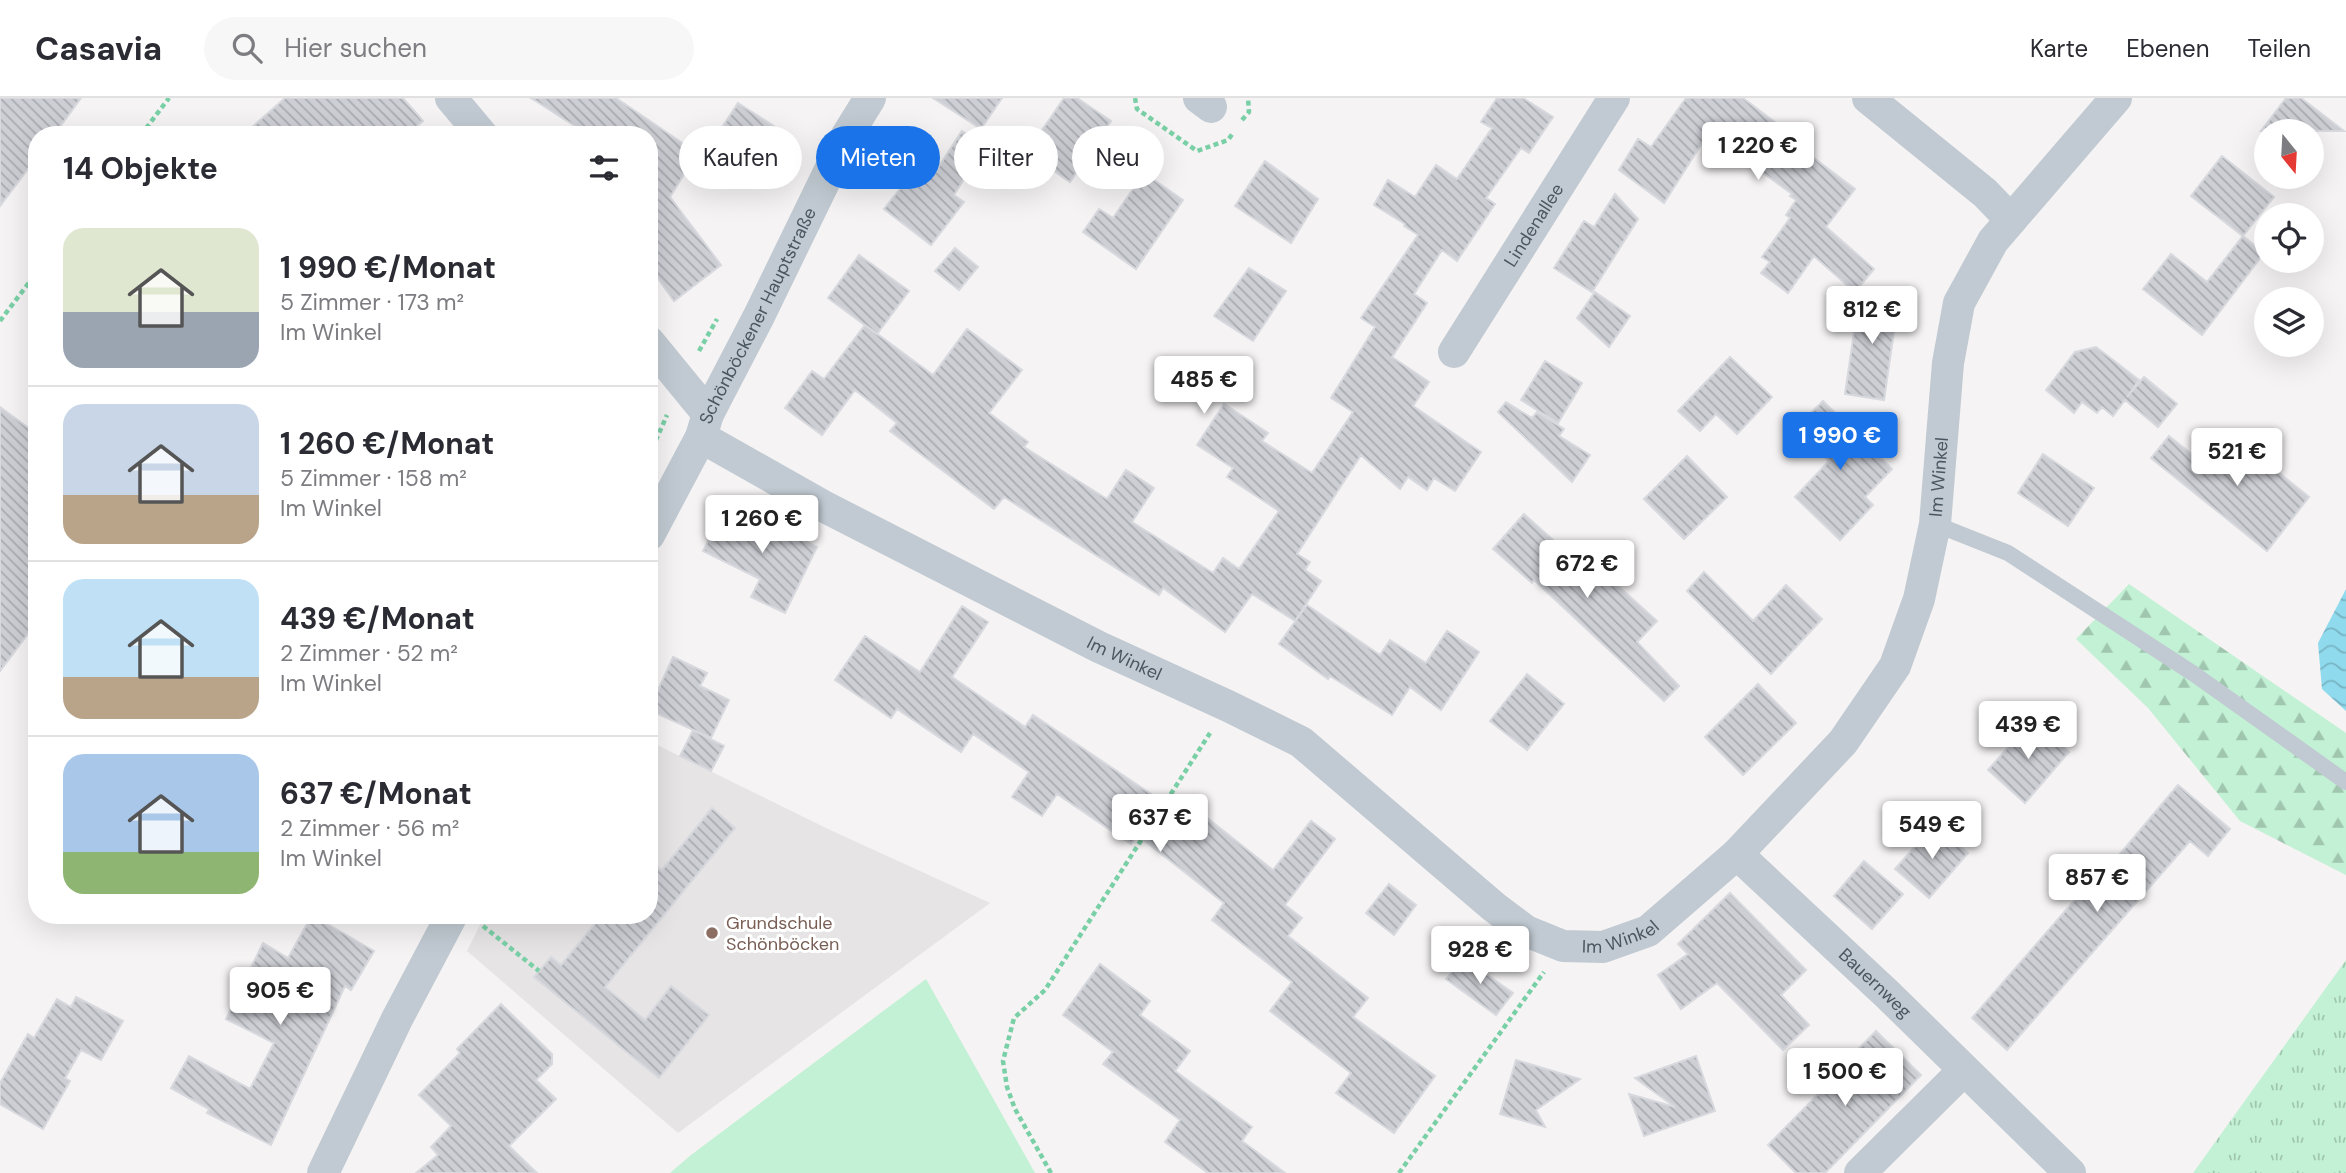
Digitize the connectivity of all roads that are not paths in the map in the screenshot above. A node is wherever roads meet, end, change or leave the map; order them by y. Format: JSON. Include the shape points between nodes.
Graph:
{"nodes":[{"id":1,"x":451,"y":98,"type":"edge"},
{"id":2,"x":870,"y":98,"type":"edge"},
{"id":3,"x":1614,"y":98,"type":"edge"},
{"id":4,"x":1868,"y":98,"type":"edge"},
{"id":5,"x":2116,"y":98,"type":"edge"},
{"id":6,"x":474,"y":126,"type":"edge"},
{"id":7,"x":2011,"y":220,"type":"junction"},
{"id":8,"x":1454,"y":352,"type":"dead end"},
{"id":9,"x":658,"y":356,"type":"edge"},
{"id":10,"x":704,"y":425,"type":"junction"},
{"id":11,"x":658,"y":518,"type":"edge"},
{"id":12,"x":1935,"y":524,"type":"junction"},
{"id":13,"x":2346,"y":782,"type":"edge"},
{"id":14,"x":1737,"y":854,"type":"junction"},
{"id":15,"x":458,"y":924,"type":"edge"},
{"id":16,"x":1963,"y":1071,"type":"junction"},
{"id":17,"x":323,"y":1173,"type":"edge"},
{"id":18,"x":1860,"y":1173,"type":"edge"},
{"id":19,"x":2070,"y":1173,"type":"edge"}],
"edges":[{"from":1,"to":6,"type":"street"},
{"from":2,"to":10,"type":"street","name":"Schönböckener Hauptstraße","via":[[846,137]]},
{"from":3,"to":8,"type":"street","name":"Lindenallee"},
{"from":4,"to":7,"type":"street","via":[[1985,193]]},
{"from":5,"to":7,"type":"street","name":"Im Winkel"},
{"from":7,"to":12,"type":"street","name":"Im Winkel","via":[[1993,241],[1959,303],[1948,363]]},
{"from":9,"to":10,"type":"street"},
{"from":10,"to":11,"type":"street","name":"Schönböckener Hauptstraße"},
{"from":10,"to":14,"type":"street","name":"Im Winkel","via":[[823,506],[1099,647],[1301,742],[1526,931],[1563,946],[1603,947],[1648,931]]},
{"from":12,"to":13,"type":"lane","via":[[2008,553],[2194,674]]},
{"from":12,"to":14,"type":"street","name":"Im Winkel","via":[[1919,599],[1895,666],[1843,742]]},
{"from":14,"to":16,"type":"street","name":"Bauernweg"},
{"from":15,"to":17,"type":"street","via":[[397,1019]]},
{"from":16,"to":18,"type":"street"},
{"from":16,"to":19,"type":"street","name":"Bauernweg"}]}
